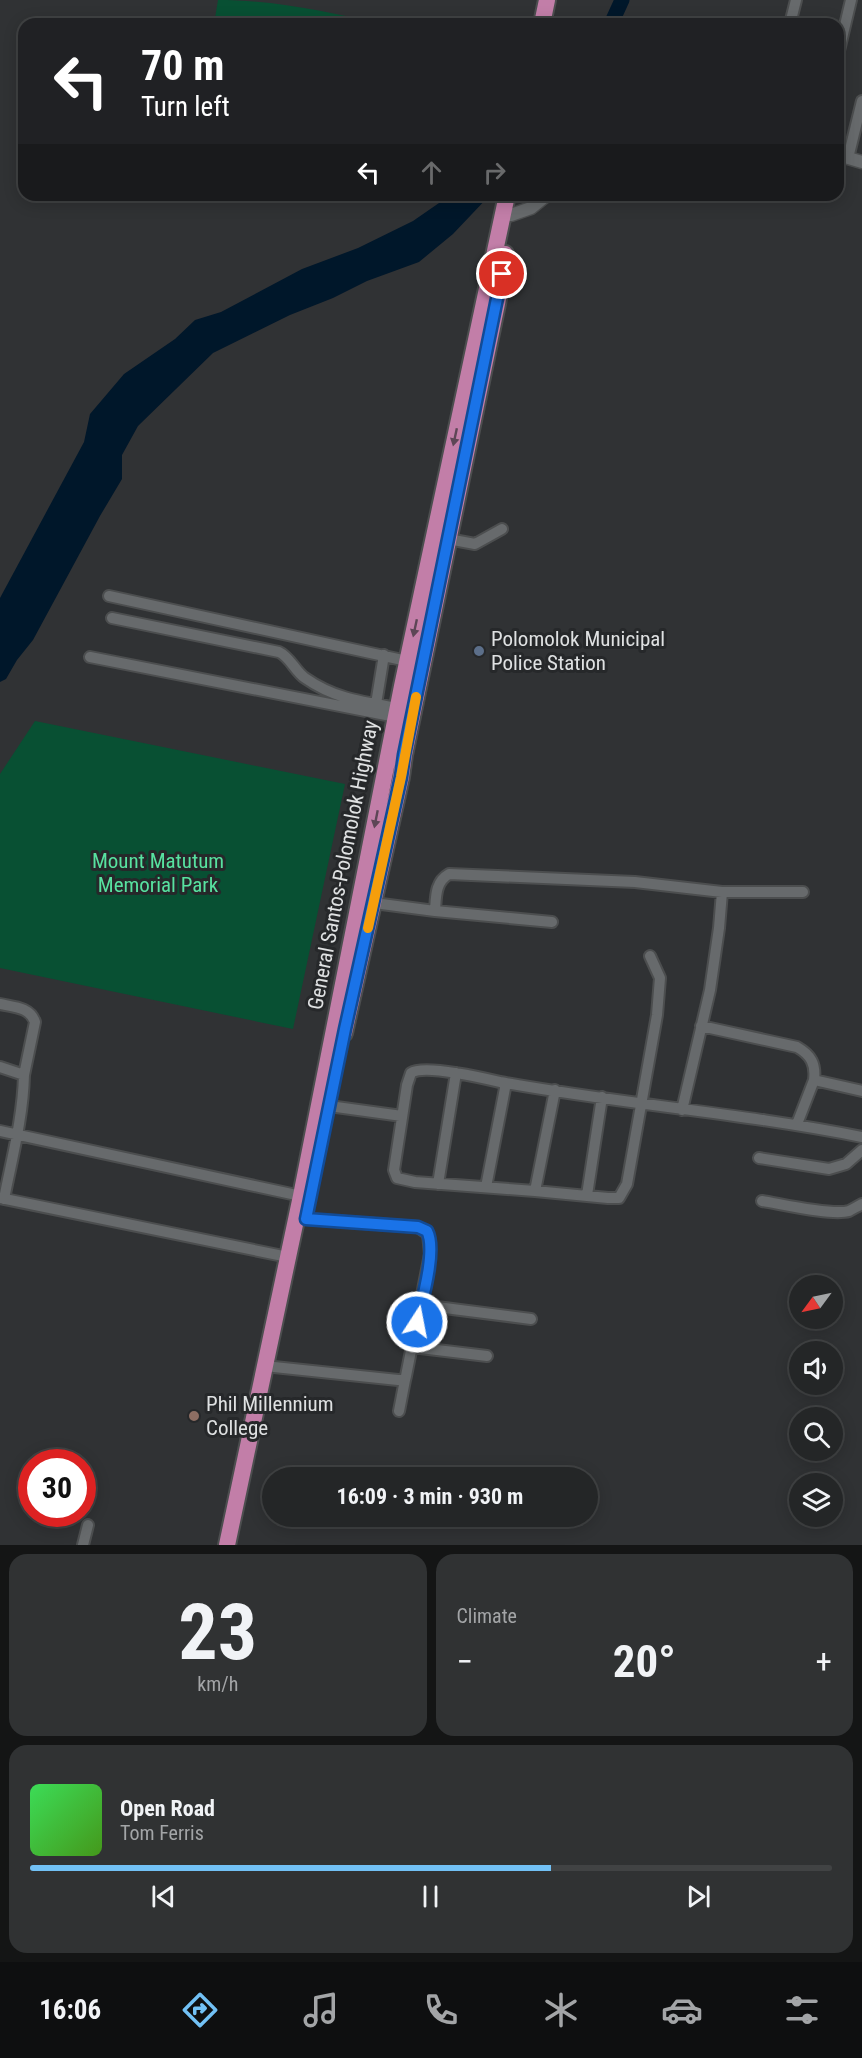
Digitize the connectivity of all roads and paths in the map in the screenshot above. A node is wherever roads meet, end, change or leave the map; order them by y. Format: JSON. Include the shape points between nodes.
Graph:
{"nodes":[{"id":1,"x":547,"y":0,"type":"edge"},
{"id":2,"x":554,"y":0,"type":"edge"},
{"id":3,"x":795,"y":0,"type":"edge"},
{"id":4,"x":851,"y":0,"type":"edge"},
{"id":5,"x":543,"y":18,"type":"edge"},
{"id":6,"x":550,"y":18,"type":"edge"},
{"id":7,"x":791,"y":18,"type":"edge"},
{"id":8,"x":844,"y":29,"type":"edge"},
{"id":9,"x":862,"y":101,"type":"edge"},
{"id":10,"x":844,"y":154,"type":"edge"},
{"id":11,"x":844,"y":157,"type":"edge"},
{"id":12,"x":862,"y":162,"type":"edge"},
{"id":13,"x":506,"y":201,"type":"edge"},
{"id":14,"x":514,"y":201,"type":"edge"},
{"id":15,"x":540,"y":201,"type":"edge"},
{"id":16,"x":511,"y":215,"type":"junction"},
{"id":17,"x":501,"y":529,"type":"dead end"},
{"id":18,"x":448,"y":539,"type":"junction"},
{"id":19,"x":109,"y":596,"type":"dead end"},
{"id":20,"x":112,"y":618,"type":"dead end"},
{"id":21,"x":384,"y":655,"type":"junction"},
{"id":22,"x":90,"y":657,"type":"dead end"},
{"id":23,"x":407,"y":661,"type":"junction"},
{"id":24,"x":376,"y":704,"type":"junction"},
{"id":25,"x":397,"y":713,"type":"junction"},
{"id":26,"x":722,"y":891,"type":"junction"},
{"id":27,"x":803,"y":892,"type":"dead end"},
{"id":28,"x":374,"y":903,"type":"junction"},
{"id":29,"x":435,"y":911,"type":"junction"},
{"id":30,"x":552,"y":922,"type":"dead end"},
{"id":31,"x":650,"y":956,"type":"dead end"},
{"id":32,"x":0,"y":1004,"type":"edge"},
{"id":33,"x":701,"y":1026,"type":"junction"},
{"id":34,"x":0,"y":1067,"type":"edge"},
{"id":35,"x":456,"y":1073,"type":"junction"},
{"id":36,"x":24,"y":1076,"type":"junction"},
{"id":37,"x":814,"y":1080,"type":"junction"},
{"id":38,"x":506,"y":1083,"type":"junction"},
{"id":39,"x":555,"y":1090,"type":"junction"},
{"id":40,"x":862,"y":1091,"type":"edge"},
{"id":41,"x":602,"y":1097,"type":"junction"},
{"id":42,"x":641,"y":1104,"type":"junction"},
{"id":43,"x":329,"y":1106,"type":"junction"},
{"id":44,"x":682,"y":1110,"type":"junction"},
{"id":45,"x":402,"y":1116,"type":"junction"},
{"id":46,"x":798,"y":1124,"type":"junction"},
{"id":47,"x":0,"y":1131,"type":"edge"},
{"id":48,"x":17,"y":1135,"type":"junction"},
{"id":49,"x":862,"y":1137,"type":"edge"},
{"id":50,"x":862,"y":1150,"type":"edge"},
{"id":51,"x":759,"y":1158,"type":"dead end"},
{"id":52,"x":438,"y":1184,"type":"junction"},
{"id":53,"x":486,"y":1187,"type":"junction"},
{"id":54,"x":535,"y":1191,"type":"junction"},
{"id":55,"x":586,"y":1195,"type":"junction"},
{"id":56,"x":301,"y":1196,"type":"junction"},
{"id":57,"x":2,"y":1198,"type":"edge"},
{"id":58,"x":762,"y":1201,"type":"dead end"},
{"id":59,"x":862,"y":1204,"type":"edge"},
{"id":60,"x":306,"y":1219,"type":"junction"},
{"id":61,"x":288,"y":1257,"type":"junction"},
{"id":62,"x":421,"y":1305,"type":"junction"},
{"id":63,"x":531,"y":1319,"type":"dead end"},
{"id":64,"x":411,"y":1347,"type":"junction"},
{"id":65,"x":487,"y":1356,"type":"dead end"},
{"id":66,"x":274,"y":1367,"type":"junction"},
{"id":67,"x":405,"y":1380,"type":"junction"},
{"id":68,"x":399,"y":1411,"type":"dead end"},
{"id":69,"x":88,"y":1527,"type":"edge"},
{"id":70,"x":83,"y":1545,"type":"edge"},
{"id":71,"x":227,"y":1545,"type":"edge"},
{"id":72,"x":236,"y":1545,"type":"edge"}],
"edges":[{"from":1,"to":5,"type":"highway"},
{"from":2,"to":6,"type":"highway"},
{"from":3,"to":7,"type":"street"},
{"from":4,"to":8,"type":"street"},
{"from":9,"to":10,"type":"street"},
{"from":11,"to":12,"type":"street"},
{"from":13,"to":23,"type":"highway","name":"General Santos-Polomolok Highway","one_way":true},
{"from":14,"to":16,"type":"highway"},
{"from":15,"to":16,"type":"street"},
{"from":16,"to":18,"type":"highway","via":[[499,294]]},
{"from":17,"to":18,"type":"street","via":[[475,544]]},
{"from":18,"to":28,"type":"highway"},
{"from":19,"to":21,"type":"street"},
{"from":20,"to":24,"type":"street","via":[[279,652],[301,675],[329,693]]},
{"from":21,"to":23,"type":"street"},
{"from":21,"to":24,"type":"street"},
{"from":22,"to":25,"type":"street"},
{"from":23,"to":25,"type":"highway","name":"General Santos-Polomolok Highway"},
{"from":24,"to":25,"type":"street"},
{"from":25,"to":56,"type":"highway","name":"General Santos-Polomolok Highway","one_way":true},
{"from":26,"to":27,"type":"street"},
{"from":26,"to":29,"type":"street","via":[[634,882],[449,874],[438,886]]},
{"from":26,"to":33,"type":"street","via":[[715,958]]},
{"from":28,"to":29,"type":"street"},
{"from":28,"to":43,"type":"highway"},
{"from":29,"to":30,"type":"street"},
{"from":31,"to":42,"type":"street","via":[[660,988]]},
{"from":32,"to":36,"type":"street","via":[[23,1008],[34,1017]]},
{"from":33,"to":37,"type":"street","via":[[797,1047],[812,1060]]},
{"from":33,"to":44,"type":"street"},
{"from":34,"to":36,"type":"street"},
{"from":35,"to":38,"type":"street"},
{"from":35,"to":45,"type":"street","via":[[414,1070]]},
{"from":35,"to":52,"type":"street"},
{"from":36,"to":48,"type":"street"},
{"from":37,"to":40,"type":"street"},
{"from":37,"to":46,"type":"street"},
{"from":38,"to":39,"type":"street"},
{"from":38,"to":53,"type":"street"},
{"from":39,"to":41,"type":"street"},
{"from":39,"to":54,"type":"street"},
{"from":41,"to":42,"type":"street"},
{"from":41,"to":55,"type":"street"},
{"from":42,"to":44,"type":"street"},
{"from":42,"to":55,"type":"street","via":[[622,1195],[617,1199]]},
{"from":43,"to":45,"type":"street"},
{"from":43,"to":60,"type":"highway"},
{"from":44,"to":46,"type":"street"},
{"from":45,"to":52,"type":"street","via":[[396,1177]]},
{"from":46,"to":49,"type":"street"},
{"from":47,"to":48,"type":"street"},
{"from":48,"to":56,"type":"street"},
{"from":48,"to":57,"type":"street"},
{"from":50,"to":51,"type":"street","via":[[846,1164],[829,1169]]},
{"from":52,"to":53,"type":"street"},
{"from":53,"to":54,"type":"street"},
{"from":54,"to":55,"type":"street"},
{"from":56,"to":61,"type":"highway","name":"General Santos-Polomolok Highway"},
{"from":57,"to":61,"type":"street"},
{"from":58,"to":59,"type":"street","via":[[840,1212]]},
{"from":60,"to":62,"type":"street","via":[[418,1227],[427,1231],[430,1254]]},
{"from":60,"to":66,"type":"highway"},
{"from":61,"to":71,"type":"highway","name":"General Santos-Polomolok Highway"},
{"from":62,"to":63,"type":"street"},
{"from":62,"to":64,"type":"street"},
{"from":64,"to":65,"type":"street"},
{"from":64,"to":67,"type":"street"},
{"from":66,"to":67,"type":"street"},
{"from":66,"to":72,"type":"highway"},
{"from":67,"to":68,"type":"street"},
{"from":69,"to":70,"type":"street"}]}
